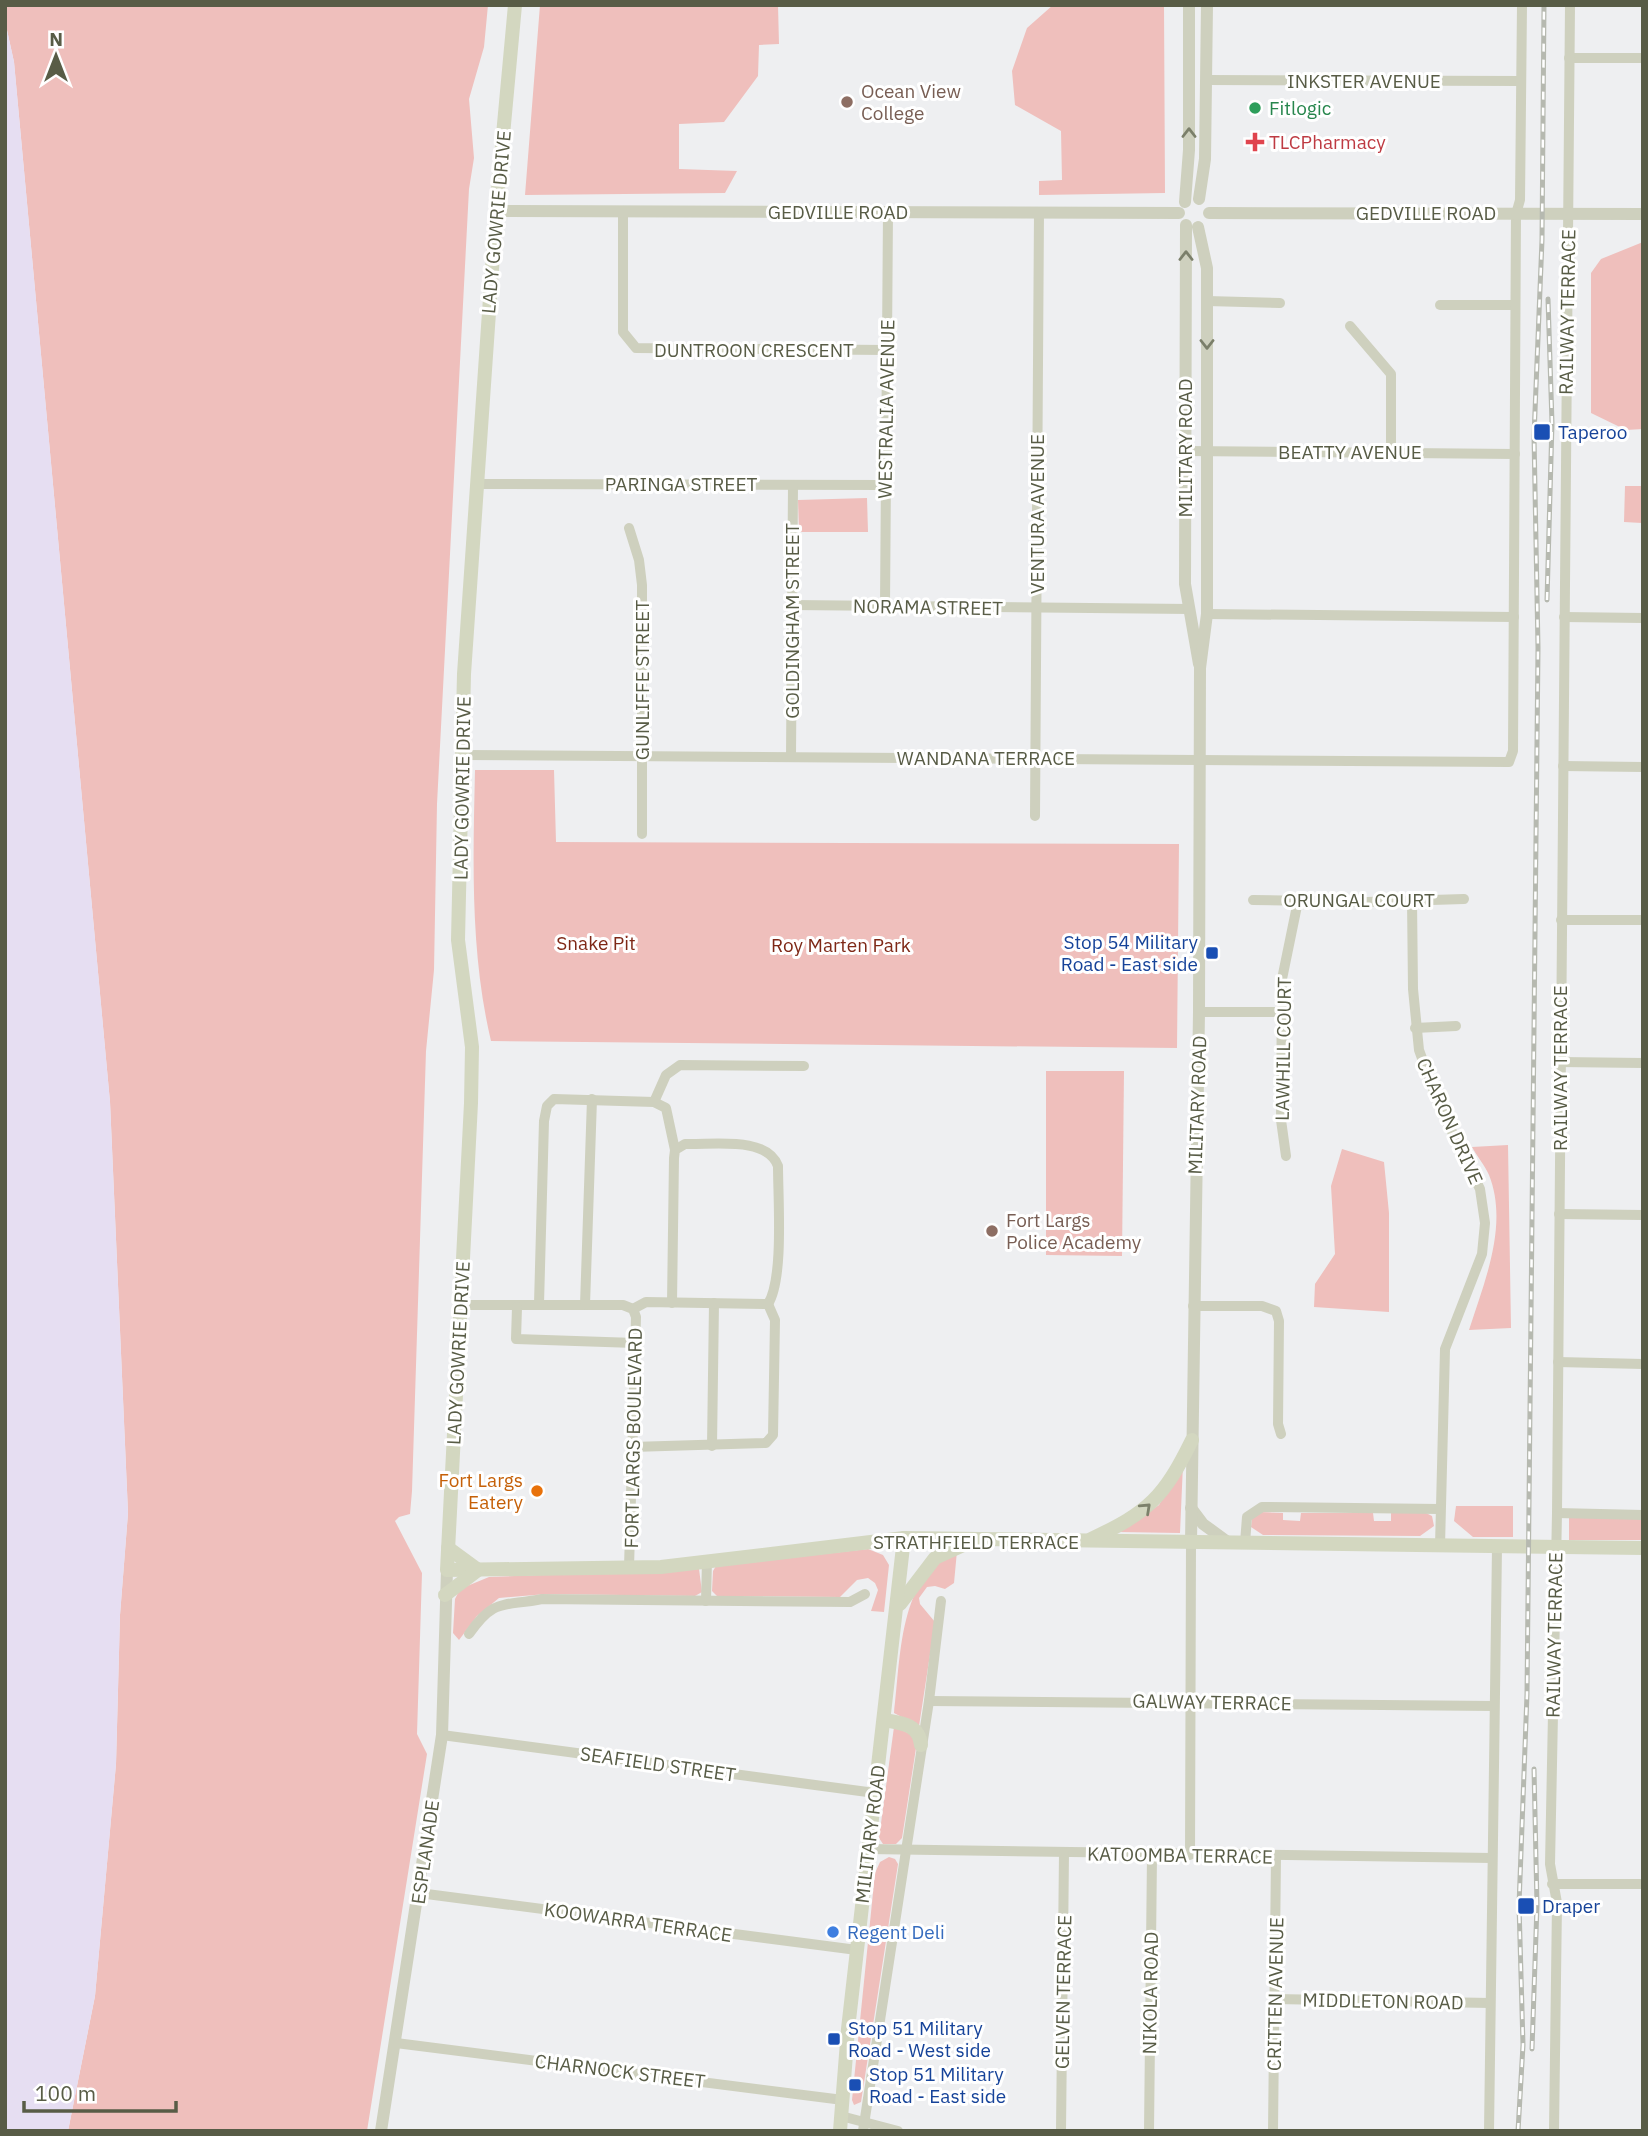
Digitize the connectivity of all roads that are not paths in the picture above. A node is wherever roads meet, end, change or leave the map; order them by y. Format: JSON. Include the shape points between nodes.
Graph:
{"nodes":[{"id":1,"x":515,"y":5,"type":"edge"},
{"id":2,"x":1189,"y":5,"type":"edge"},
{"id":3,"x":1207,"y":5,"type":"edge"},
{"id":4,"x":1522,"y":5,"type":"edge"},
{"id":5,"x":1570,"y":5,"type":"edge"},
{"id":6,"x":1569,"y":58,"type":"junction"},
{"id":7,"x":1643,"y":58,"type":"edge"},
{"id":8,"x":1208,"y":80,"type":"junction"},
{"id":9,"x":1521,"y":81,"type":"junction"},
{"id":10,"x":1199,"y":199,"type":"junction"},
{"id":11,"x":1182,"y":207,"type":"junction"},
{"id":12,"x":496,"y":211,"type":"junction"},
{"id":13,"x":622,"y":211,"type":"junction"},
{"id":14,"x":888,"y":212,"type":"junction"},
{"id":15,"x":1040,"y":212,"type":"junction"},
{"id":16,"x":1209,"y":213,"type":"junction"},
{"id":17,"x":1516,"y":214,"type":"junction"},
{"id":18,"x":1568,"y":214,"type":"junction"},
{"id":19,"x":1643,"y":214,"type":"edge"},
{"id":20,"x":1192,"y":226,"type":"junction"},
{"id":21,"x":1207,"y":301,"type":"junction"},
{"id":22,"x":1280,"y":303,"type":"dead end"},
{"id":23,"x":1440,"y":305,"type":"dead end"},
{"id":24,"x":1516,"y":305,"type":"junction"},
{"id":25,"x":1350,"y":326,"type":"dead end"},
{"id":26,"x":887,"y":350,"type":"junction"},
{"id":27,"x":1185,"y":451,"type":"junction"},
{"id":28,"x":1206,"y":451,"type":"junction"},
{"id":29,"x":1391,"y":453,"type":"junction"},
{"id":30,"x":1515,"y":454,"type":"junction"},
{"id":31,"x":476,"y":484,"type":"junction"},
{"id":32,"x":793,"y":485,"type":"junction"},
{"id":33,"x":886,"y":485,"type":"junction"},
{"id":34,"x":629,"y":528,"type":"dead end"},
{"id":35,"x":792,"y":605,"type":"junction"},
{"id":36,"x":885,"y":606,"type":"junction"},
{"id":37,"x":1037,"y":608,"type":"junction"},
{"id":38,"x":1190,"y":609,"type":"junction"},
{"id":39,"x":1207,"y":614,"type":"junction"},
{"id":40,"x":1514,"y":617,"type":"junction"},
{"id":41,"x":1564,"y":617,"type":"junction"},
{"id":42,"x":1643,"y":618,"type":"edge"},
{"id":43,"x":1200,"y":668,"type":"junction"},
{"id":44,"x":463,"y":755,"type":"junction"},
{"id":45,"x":642,"y":756,"type":"junction"},
{"id":46,"x":791,"y":757,"type":"junction"},
{"id":47,"x":1035,"y":758,"type":"junction"},
{"id":48,"x":1201,"y":760,"type":"junction"},
{"id":49,"x":1563,"y":766,"type":"junction"},
{"id":50,"x":1643,"y":767,"type":"edge"},
{"id":51,"x":1035,"y":816,"type":"dead end"},
{"id":52,"x":642,"y":834,"type":"dead end"},
{"id":53,"x":1464,"y":899,"type":"dead end"},
{"id":54,"x":1412,"y":900,"type":"junction"},
{"id":55,"x":1253,"y":901,"type":"dead end"},
{"id":56,"x":1298,"y":901,"type":"junction"},
{"id":57,"x":1561,"y":920,"type":"junction"},
{"id":58,"x":1643,"y":920,"type":"edge"},
{"id":59,"x":1199,"y":1012,"type":"junction"},
{"id":60,"x":1282,"y":1012,"type":"junction"},
{"id":61,"x":1456,"y":1026,"type":"dead end"},
{"id":62,"x":1415,"y":1028,"type":"junction"},
{"id":63,"x":1560,"y":1062,"type":"junction"},
{"id":64,"x":1643,"y":1063,"type":"edge"},
{"id":65,"x":804,"y":1066,"type":"dead end"},
{"id":66,"x":592,"y":1099,"type":"junction"},
{"id":67,"x":654,"y":1102,"type":"junction"},
{"id":68,"x":676,"y":1150,"type":"junction"},
{"id":69,"x":1286,"y":1156,"type":"dead end"},
{"id":70,"x":1559,"y":1214,"type":"junction"},
{"id":71,"x":1643,"y":1215,"type":"edge"},
{"id":72,"x":672,"y":1303,"type":"junction"},
{"id":73,"x":714,"y":1303,"type":"junction"},
{"id":74,"x":461,"y":1304,"type":"junction"},
{"id":75,"x":540,"y":1304,"type":"junction"},
{"id":76,"x":768,"y":1304,"type":"junction"},
{"id":77,"x":585,"y":1305,"type":"junction"},
{"id":78,"x":1193,"y":1306,"type":"junction"},
{"id":79,"x":517,"y":1307,"type":"junction"},
{"id":80,"x":633,"y":1309,"type":"junction"},
{"id":81,"x":635,"y":1343,"type":"junction"},
{"id":82,"x":1558,"y":1363,"type":"junction"},
{"id":83,"x":1643,"y":1364,"type":"edge"},
{"id":84,"x":1281,"y":1434,"type":"dead end"},
{"id":85,"x":1192,"y":1440,"type":"junction"},
{"id":86,"x":712,"y":1446,"type":"junction"},
{"id":87,"x":632,"y":1447,"type":"junction"},
{"id":88,"x":1191,"y":1508,"type":"junction"},
{"id":89,"x":1440,"y":1508,"type":"junction"},
{"id":90,"x":1557,"y":1513,"type":"junction"},
{"id":91,"x":1643,"y":1515,"type":"edge"},
{"id":92,"x":904,"y":1538,"type":"junction"},
{"id":93,"x":976,"y":1540,"type":"junction"},
{"id":94,"x":1087,"y":1541,"type":"junction"},
{"id":95,"x":1191,"y":1543,"type":"junction"},
{"id":96,"x":1229,"y":1543,"type":"junction"},
{"id":97,"x":1245,"y":1543,"type":"junction"},
{"id":98,"x":1440,"y":1546,"type":"junction"},
{"id":99,"x":1497,"y":1546,"type":"junction"},
{"id":100,"x":1555,"y":1547,"type":"junction"},
{"id":101,"x":449,"y":1548,"type":"junction"},
{"id":102,"x":1643,"y":1548,"type":"edge"},
{"id":103,"x":707,"y":1560,"type":"junction"},
{"id":104,"x":629,"y":1568,"type":"junction"},
{"id":105,"x":447,"y":1570,"type":"junction"},
{"id":106,"x":478,"y":1570,"type":"junction"},
{"id":107,"x":865,"y":1594,"type":"dead end"},
{"id":108,"x":445,"y":1595,"type":"junction"},
{"id":109,"x":706,"y":1601,"type":"junction"},
{"id":110,"x":941,"y":1601,"type":"dead end"},
{"id":111,"x":898,"y":1608,"type":"junction"},
{"id":112,"x":469,"y":1634,"type":"dead end"},
{"id":113,"x":929,"y":1701,"type":"junction"},
{"id":114,"x":1192,"y":1701,"type":"junction"},
{"id":115,"x":1494,"y":1706,"type":"junction"},
{"id":116,"x":884,"y":1720,"type":"junction"},
{"id":117,"x":442,"y":1735,"type":"junction"},
{"id":118,"x":921,"y":1745,"type":"junction"},
{"id":119,"x":874,"y":1793,"type":"junction"},
{"id":120,"x":868,"y":1849,"type":"junction"},
{"id":121,"x":905,"y":1852,"type":"junction"},
{"id":122,"x":1065,"y":1853,"type":"junction"},
{"id":123,"x":1152,"y":1855,"type":"junction"},
{"id":124,"x":1190,"y":1855,"type":"junction"},
{"id":125,"x":1276,"y":1856,"type":"junction"},
{"id":126,"x":1492,"y":1858,"type":"junction"},
{"id":127,"x":1552,"y":1884,"type":"junction"},
{"id":128,"x":1643,"y":1884,"type":"edge"},
{"id":129,"x":419,"y":1893,"type":"junction"},
{"id":130,"x":856,"y":1950,"type":"junction"},
{"id":131,"x":1275,"y":1999,"type":"junction"},
{"id":132,"x":1490,"y":2003,"type":"junction"},
{"id":133,"x":397,"y":2043,"type":"junction"},
{"id":134,"x":843,"y":2100,"type":"junction"},
{"id":135,"x":841,"y":2123,"type":"edge"},
{"id":136,"x":863,"y":2127,"type":"edge"},
{"id":137,"x":382,"y":2131,"type":"edge"},
{"id":138,"x":898,"y":2131,"type":"edge"},
{"id":139,"x":1061,"y":2131,"type":"edge"},
{"id":140,"x":1149,"y":2131,"type":"edge"},
{"id":141,"x":1273,"y":2131,"type":"edge"},
{"id":142,"x":1489,"y":2131,"type":"edge"},
{"id":143,"x":1554,"y":2131,"type":"edge"}],
"edges":[{"from":1,"to":12,"type":"main road","name":"LADY GOWRIE DRIVE"},
{"from":11,"to":2,"type":"street","one_way":true,"via":[[1189,150]]},
{"from":3,"to":8,"type":"street"},
{"from":4,"to":9,"type":"street"},
{"from":5,"to":6,"type":"street","name":"RAILWAY TERRACE"},
{"from":6,"to":7,"type":"street"},
{"from":6,"to":18,"type":"street","name":"RAILWAY TERRACE"},
{"from":8,"to":9,"type":"street","name":"INKSTER AVENUE"},
{"from":8,"to":10,"type":"street"},
{"from":9,"to":17,"type":"street","via":[[1520,203]]},
{"from":10,"to":11,"type":"street"},
{"from":10,"to":16,"type":"street"},
{"from":11,"to":15,"type":"street","name":"GEDVILLE ROAD"},
{"from":11,"to":20,"type":"street"},
{"from":12,"to":13,"type":"street","name":"GEDVILLE ROAD"},
{"from":12,"to":31,"type":"main road","name":"LADY GOWRIE DRIVE"},
{"from":13,"to":14,"type":"street","name":"GEDVILLE ROAD"},
{"from":13,"to":26,"type":"street","name":"DUNTROON CRESCENT","via":[[623,332],[636,348]]},
{"from":14,"to":15,"type":"street","name":"GEDVILLE ROAD"},
{"from":14,"to":26,"type":"street","name":"WESTRALIA AVENUE"},
{"from":15,"to":37,"type":"street","name":"VENTURA AVENUE"},
{"from":16,"to":17,"type":"street","name":"GEDVILLE ROAD"},
{"from":16,"to":20,"type":"street","via":[[1206,222]]},
{"from":17,"to":18,"type":"street","name":"GEDVILLE ROAD"},
{"from":17,"to":24,"type":"street"},
{"from":18,"to":19,"type":"street","name":"GEDVILLE ROAD"},
{"from":18,"to":41,"type":"street","name":"RAILWAY TERRACE"},
{"from":20,"to":21,"type":"street","name":"MILITARY ROAD","via":[[1207,268]]},
{"from":27,"to":20,"type":"street","name":"MILITARY ROAD","one_way":true},
{"from":21,"to":22,"type":"street"},
{"from":21,"to":28,"type":"street","name":"MILITARY ROAD","one_way":true},
{"from":23,"to":24,"type":"street"},
{"from":24,"to":30,"type":"street"},
{"from":25,"to":29,"type":"street","via":[[1391,374]]},
{"from":26,"to":33,"type":"street","name":"WESTRALIA AVENUE"},
{"from":27,"to":28,"type":"street","name":"BEATTY AVENUE"},
{"from":27,"to":38,"type":"street","name":"MILITARY ROAD","via":[[1185,584]]},
{"from":28,"to":29,"type":"street","name":"BEATTY AVENUE"},
{"from":28,"to":39,"type":"street","name":"MILITARY ROAD"},
{"from":29,"to":30,"type":"street","name":"BEATTY AVENUE"},
{"from":30,"to":40,"type":"street"},
{"from":31,"to":32,"type":"street","name":"PARINGA STREET"},
{"from":31,"to":44,"type":"main road","name":"LADY GOWRIE DRIVE"},
{"from":32,"to":33,"type":"street","name":"PARINGA STREET"},
{"from":32,"to":35,"type":"street","name":"GOLDINGHAM STREET"},
{"from":33,"to":36,"type":"street","name":"WESTRALIA AVENUE"},
{"from":34,"to":45,"type":"street","name":"GUNLIFFE STREET","via":[[642,585]]},
{"from":35,"to":36,"type":"street","name":"NORAMA STREET"},
{"from":35,"to":46,"type":"street","name":"GOLDINGHAM STREET"},
{"from":36,"to":37,"type":"street","name":"NORAMA STREET"},
{"from":37,"to":38,"type":"street","name":"NORAMA STREET"},
{"from":37,"to":47,"type":"street","name":"VENTURA AVENUE"},
{"from":38,"to":43,"type":"street","name":"MILITARY ROAD"},
{"from":39,"to":40,"type":"street"},
{"from":39,"to":43,"type":"street","name":"MILITARY ROAD"},
{"from":40,"to":48,"type":"street","name":"WANDANA TERRACE","via":[[1513,751],[1509,762]]},
{"from":41,"to":42,"type":"street"},
{"from":41,"to":49,"type":"street","name":"RAILWAY TERRACE"},
{"from":43,"to":48,"type":"street","name":"MILITARY ROAD"},
{"from":44,"to":45,"type":"street","name":"WANDANA TERRACE"},
{"from":44,"to":74,"type":"main road","name":"LADY GOWRIE DRIVE","via":[[458,940],[472,1047]]},
{"from":45,"to":46,"type":"street","name":"WANDANA TERRACE"},
{"from":45,"to":52,"type":"street","name":"GUNLIFFE STREET"},
{"from":46,"to":47,"type":"street","name":"WANDANA TERRACE"},
{"from":47,"to":48,"type":"street","name":"WANDANA TERRACE"},
{"from":47,"to":51,"type":"street","name":"VENTURA AVENUE"},
{"from":48,"to":59,"type":"street","name":"MILITARY ROAD"},
{"from":49,"to":50,"type":"street"},
{"from":49,"to":57,"type":"street","name":"RAILWAY TERRACE"},
{"from":53,"to":54,"type":"street","name":"ORUNGAL COURT"},
{"from":54,"to":56,"type":"street","name":"ORUNGAL COURT"},
{"from":54,"to":62,"type":"street","name":"CHARON DRIVE"},
{"from":55,"to":56,"type":"street","name":"ORUNGAL COURT"},
{"from":56,"to":60,"type":"street","name":"LAWHILL COURT","via":[[1282,979]]},
{"from":57,"to":58,"type":"street"},
{"from":57,"to":63,"type":"street","name":"RAILWAY TERRACE"},
{"from":59,"to":60,"type":"street"},
{"from":59,"to":78,"type":"street","name":"MILITARY ROAD"},
{"from":60,"to":69,"type":"street","name":"LAWHILL COURT","via":[[1281,1120]]},
{"from":61,"to":62,"type":"street"},
{"from":62,"to":89,"type":"street","name":"CHARON DRIVE","via":[[1423,1068],[1485,1209],[1482,1254],[1445,1349]]},
{"from":63,"to":64,"type":"street"},
{"from":63,"to":70,"type":"street","name":"RAILWAY TERRACE"},
{"from":65,"to":67,"type":"street","via":[[680,1065],[666,1075]]},
{"from":66,"to":67,"type":"street"},
{"from":66,"to":75,"type":"street","via":[[554,1099],[547,1106]]},
{"from":66,"to":77,"type":"street"},
{"from":67,"to":68,"type":"street","via":[[666,1108]]},
{"from":68,"to":72,"type":"street"},
{"from":68,"to":76,"type":"street","via":[[685,1144],[762,1147],[774,1154],[778,1166],[776,1272],[775,1293]]},
{"from":70,"to":71,"type":"street"},
{"from":70,"to":82,"type":"street","name":"RAILWAY TERRACE"},
{"from":72,"to":73,"type":"street"},
{"from":72,"to":80,"type":"street","via":[[646,1302]]},
{"from":73,"to":76,"type":"street"},
{"from":73,"to":86,"type":"street"},
{"from":74,"to":79,"type":"street"},
{"from":74,"to":101,"type":"main road","name":"LADY GOWRIE DRIVE"},
{"from":75,"to":77,"type":"street"},
{"from":75,"to":79,"type":"street"},
{"from":76,"to":86,"type":"street","via":[[775,1320],[773,1435],[758,1445]]},
{"from":77,"to":80,"type":"street"},
{"from":78,"to":84,"type":"street","via":[[1262,1306],[1276,1311]]},
{"from":78,"to":85,"type":"street","name":"MILITARY ROAD"},
{"from":79,"to":81,"type":"street","via":[[516,1339]]},
{"from":80,"to":81,"type":"street","name":"FORT LARGS BOULEVARD"},
{"from":81,"to":87,"type":"street","name":"FORT LARGS BOULEVARD"},
{"from":82,"to":83,"type":"street"},
{"from":82,"to":90,"type":"street","name":"RAILWAY TERRACE"},
{"from":85,"to":88,"type":"street","name":"MILITARY ROAD"},
{"from":94,"to":85,"type":"main road","one_way":true,"via":[[1134,1519],[1148,1507],[1169,1482]]},
{"from":86,"to":87,"type":"street"},
{"from":87,"to":104,"type":"street","name":"FORT LARGS BOULEVARD"},
{"from":88,"to":95,"type":"street","name":"MILITARY ROAD"},
{"from":88,"to":96,"type":"street","via":[[1203,1524]]},
{"from":89,"to":97,"type":"street","via":[[1262,1507],[1247,1517]]},
{"from":89,"to":98,"type":"street","name":"CHARON DRIVE"},
{"from":90,"to":91,"type":"street"},
{"from":90,"to":100,"type":"street","name":"RAILWAY TERRACE"},
{"from":92,"to":93,"type":"main road","name":"STRATHFIELD TERRACE"},
{"from":92,"to":103,"type":"main road","name":"STRATHFIELD TERRACE"},
{"from":92,"to":111,"type":"main road","name":"MILITARY ROAD"},
{"from":93,"to":94,"type":"main road","name":"STRATHFIELD TERRACE"},
{"from":93,"to":111,"type":"main road","via":[[934,1558]]},
{"from":94,"to":95,"type":"main road","name":"STRATHFIELD TERRACE"},
{"from":95,"to":96,"type":"main road","name":"STRATHFIELD TERRACE"},
{"from":95,"to":114,"type":"street"},
{"from":96,"to":97,"type":"main road","name":"STRATHFIELD TERRACE"},
{"from":97,"to":98,"type":"main road","name":"STRATHFIELD TERRACE"},
{"from":98,"to":99,"type":"main road","name":"STRATHFIELD TERRACE"},
{"from":99,"to":100,"type":"main road","name":"STRATHFIELD TERRACE"},
{"from":99,"to":115,"type":"street"},
{"from":100,"to":102,"type":"main road","name":"STRATHFIELD TERRACE"},
{"from":100,"to":127,"type":"street","name":"RAILWAY TERRACE"},
{"from":101,"to":105,"type":"main road","name":"LADY GOWRIE DRIVE"},
{"from":101,"to":106,"type":"main road"},
{"from":103,"to":104,"type":"main road","name":"STRATHFIELD TERRACE"},
{"from":103,"to":109,"type":"street"},
{"from":104,"to":106,"type":"main road","name":"STRATHFIELD TERRACE"},
{"from":105,"to":106,"type":"main road","name":"STRATHFIELD TERRACE"},
{"from":105,"to":108,"type":"street","name":"ESPLANADE"},
{"from":106,"to":108,"type":"main road"},
{"from":107,"to":109,"type":"street","via":[[850,1602]]},
{"from":108,"to":117,"type":"street","name":"ESPLANADE"},
{"from":109,"to":112,"type":"street","via":[[504,1602],[478,1621]]},
{"from":110,"to":113,"type":"street","name":"MILITARY ROAD"},
{"from":111,"to":116,"type":"main road","name":"MILITARY ROAD"},
{"from":113,"to":114,"type":"street","name":"GALWAY TERRACE"},
{"from":113,"to":118,"type":"street","name":"MILITARY ROAD"},
{"from":114,"to":115,"type":"street","name":"GALWAY TERRACE"},
{"from":114,"to":124,"type":"street"},
{"from":115,"to":126,"type":"street"},
{"from":116,"to":118,"type":"main road","via":[[914,1728]]},
{"from":116,"to":119,"type":"main road","name":"MILITARY ROAD"},
{"from":117,"to":119,"type":"street","name":"SEAFIELD STREET"},
{"from":117,"to":129,"type":"street","name":"ESPLANADE"},
{"from":118,"to":121,"type":"street","name":"MILITARY ROAD"},
{"from":119,"to":120,"type":"main road","name":"MILITARY ROAD"},
{"from":120,"to":121,"type":"street","name":"KATOOMBA TERRACE"},
{"from":120,"to":130,"type":"main road","name":"MILITARY ROAD"},
{"from":121,"to":122,"type":"street","name":"KATOOMBA TERRACE"},
{"from":121,"to":136,"type":"street","name":"MILITARY ROAD"},
{"from":122,"to":123,"type":"street","name":"KATOOMBA TERRACE"},
{"from":122,"to":139,"type":"street","name":"GELVEN TERRACE"},
{"from":123,"to":124,"type":"street","name":"KATOOMBA TERRACE"},
{"from":123,"to":140,"type":"street","name":"NIKOLA ROAD"},
{"from":124,"to":125,"type":"street","name":"KATOOMBA TERRACE"},
{"from":125,"to":126,"type":"street","name":"KATOOMBA TERRACE"},
{"from":125,"to":131,"type":"street","name":"CRITTEN AVENUE"},
{"from":126,"to":132,"type":"street"},
{"from":127,"to":128,"type":"street"},
{"from":127,"to":143,"type":"street","name":"RAILWAY TERRACE","via":[[1556,1903]]},
{"from":129,"to":130,"type":"street","name":"KOOWARRA TERRACE"},
{"from":129,"to":133,"type":"street","name":"ESPLANADE"},
{"from":130,"to":134,"type":"main road","name":"MILITARY ROAD"},
{"from":131,"to":132,"type":"street","name":"MIDDLETON ROAD"},
{"from":131,"to":141,"type":"street","name":"CRITTEN AVENUE"},
{"from":132,"to":142,"type":"street"},
{"from":133,"to":134,"type":"street","name":"CHARNOCK STREET"},
{"from":133,"to":137,"type":"street","name":"ESPLANADE"},
{"from":134,"to":135,"type":"main road","name":"MILITARY ROAD"},
{"from":135,"to":136,"type":"street"},
{"from":136,"to":138,"type":"street"}]}
